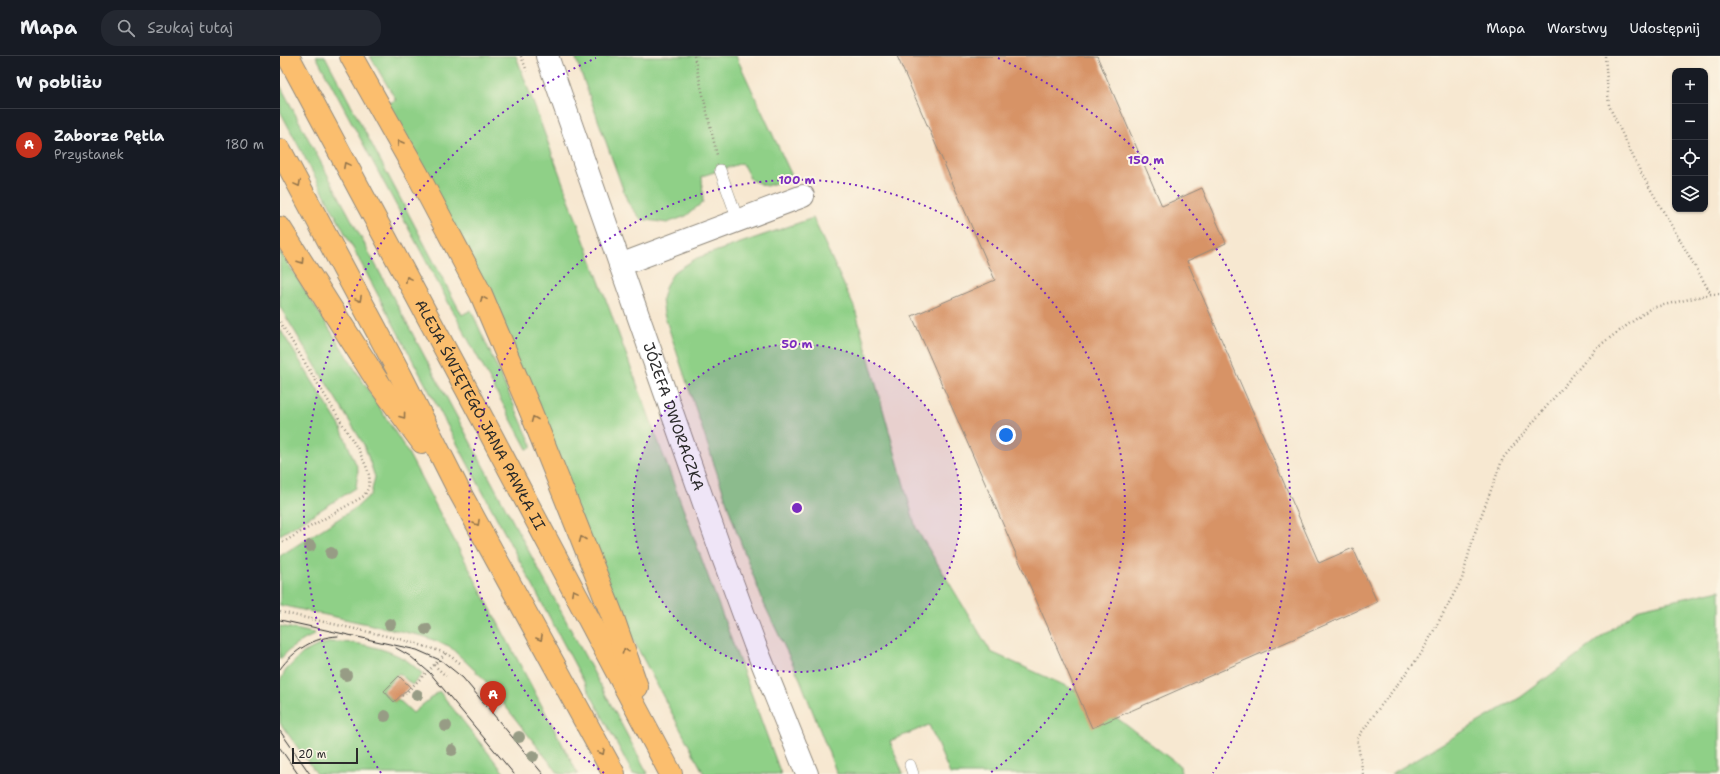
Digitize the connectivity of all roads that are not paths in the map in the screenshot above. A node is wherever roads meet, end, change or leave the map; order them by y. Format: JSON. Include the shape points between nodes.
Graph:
{"nodes":[{"id":1,"x":288,"y":56,"type":"edge"},
{"id":2,"x":351,"y":56,"type":"edge"},
{"id":3,"x":547,"y":56,"type":"edge"},
{"id":4,"x":280,"y":150,"type":"edge"},
{"id":5,"x":720,"y":170,"type":"road end"},
{"id":6,"x":803,"y":196,"type":"dead end"},
{"id":7,"x":738,"y":220,"type":"junction"},
{"id":8,"x":280,"y":228,"type":"edge"},
{"id":9,"x":620,"y":265,"type":"junction"},
{"id":10,"x":458,"y":489,"type":"junction"},
{"id":11,"x":660,"y":754,"type":"junction"},
{"id":12,"x":614,"y":774,"type":"edge"},
{"id":13,"x":671,"y":774,"type":"edge"},
{"id":14,"x":807,"y":774,"type":"edge"}],
"edges":[{"from":11,"to":1,"type":"main road","name":"ALEJA ŚWIĘTEGO JANA PAWŁA II","one_way":true},
{"from":11,"to":2,"type":"main road","one_way":true,"via":[[612,615],[481,294]]},
{"from":3,"to":9,"type":"street","name":"JÓZEFA DWORACZKA"},
{"from":4,"to":10,"type":"main road","one_way":true},
{"from":5,"to":7,"type":"lane"},
{"from":6,"to":7,"type":"street"},
{"from":7,"to":9,"type":"street"},
{"from":8,"to":10,"type":"main road","one_way":true,"via":[[380,385]]},
{"from":9,"to":14,"type":"street","name":"JÓZEFA DWORACZKA","via":[[755,645]]},
{"from":10,"to":12,"type":"main road","one_way":true},
{"from":11,"to":13,"type":"main road","name":"ALEJA ŚWIĘTEGO JANA PAWŁA II"}]}
